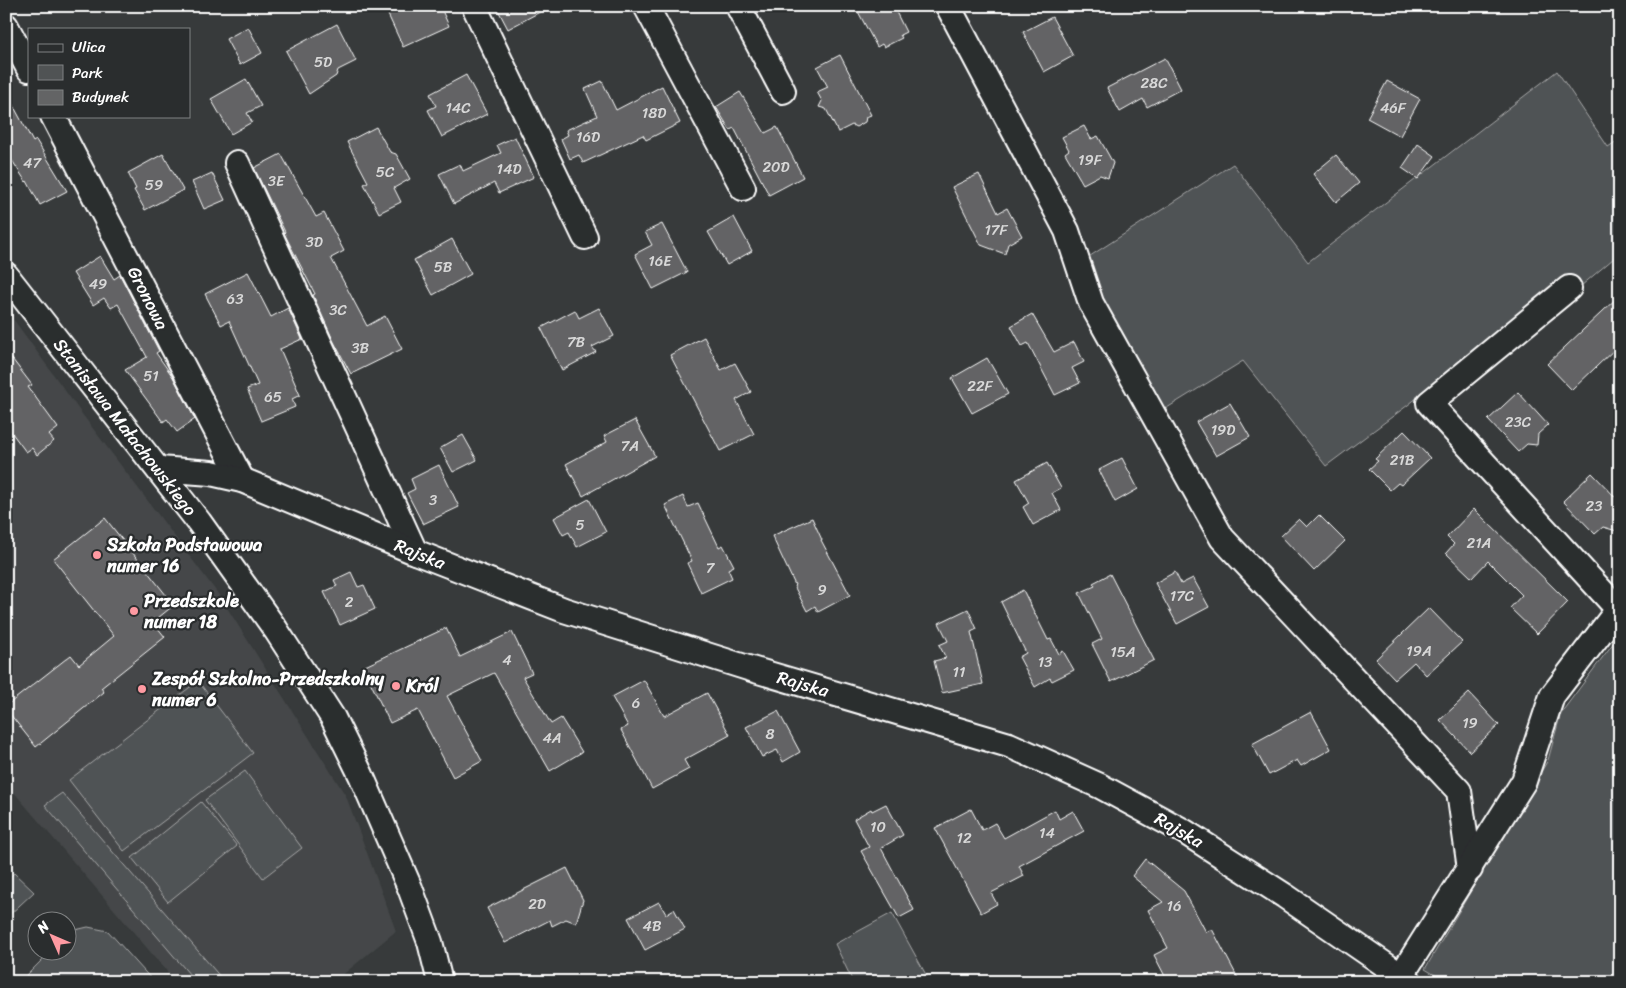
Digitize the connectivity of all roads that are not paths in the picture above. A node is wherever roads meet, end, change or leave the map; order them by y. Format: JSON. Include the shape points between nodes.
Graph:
{"nodes":[{"id":1,"x":474,"y":6,"type":"edge"},
{"id":2,"x":646,"y":6,"type":"edge"},
{"id":3,"x":738,"y":6,"type":"edge"},
{"id":4,"x":948,"y":6,"type":"edge"},
{"id":5,"x":6,"y":26,"type":"edge"},
{"id":6,"x":28,"y":67,"type":"edge"},
{"id":7,"x":783,"y":91,"type":"dead end"},
{"id":8,"x":54,"y":118,"type":"edge"},
{"id":9,"x":237,"y":163,"type":"dead end"},
{"id":10,"x":743,"y":188,"type":"dead end"},
{"id":11,"x":585,"y":237,"type":"dead end"},
{"id":12,"x":6,"y":276,"type":"edge"},
{"id":13,"x":1569,"y":288,"type":"dead end"},
{"id":14,"x":159,"y":469,"type":"junction"},
{"id":15,"x":242,"y":480,"type":"junction"},
{"id":16,"x":416,"y":552,"type":"junction"},
{"id":17,"x":1619,"y":608,"type":"edge"},
{"id":18,"x":1470,"y":869,"type":"junction"},
{"id":19,"x":1406,"y":979,"type":"edge"},
{"id":20,"x":440,"y":982,"type":"edge"}],
"edges":[{"from":1,"to":11,"type":"street"},
{"from":2,"to":10,"type":"street"},
{"from":3,"to":7,"type":"street"},
{"from":4,"to":18,"type":"street","via":[[1067,231],[1091,303],[1222,538],[1459,791]]},
{"from":5,"to":6,"type":"street"},
{"from":8,"to":15,"type":"street","name":"Gronowa"},
{"from":9,"to":16,"type":"street"},
{"from":12,"to":14,"type":"street","name":"Stanisława Małachowskiego"},
{"from":13,"to":17,"type":"street","via":[[1429,403]]},
{"from":14,"to":15,"type":"street","name":"Rajska","via":[[211,472]]},
{"from":14,"to":20,"type":"street","name":"Stanisława Małachowskiego","via":[[265,613],[333,718],[410,888],[430,942]]},
{"from":15,"to":16,"type":"street","name":"Rajska"},
{"from":16,"to":19,"type":"street","name":"Rajska","via":[[564,610],[1009,746],[1100,786],[1185,832]]},
{"from":17,"to":18,"type":"street","via":[[1552,696],[1524,781]]},
{"from":18,"to":19,"type":"street"}]}
